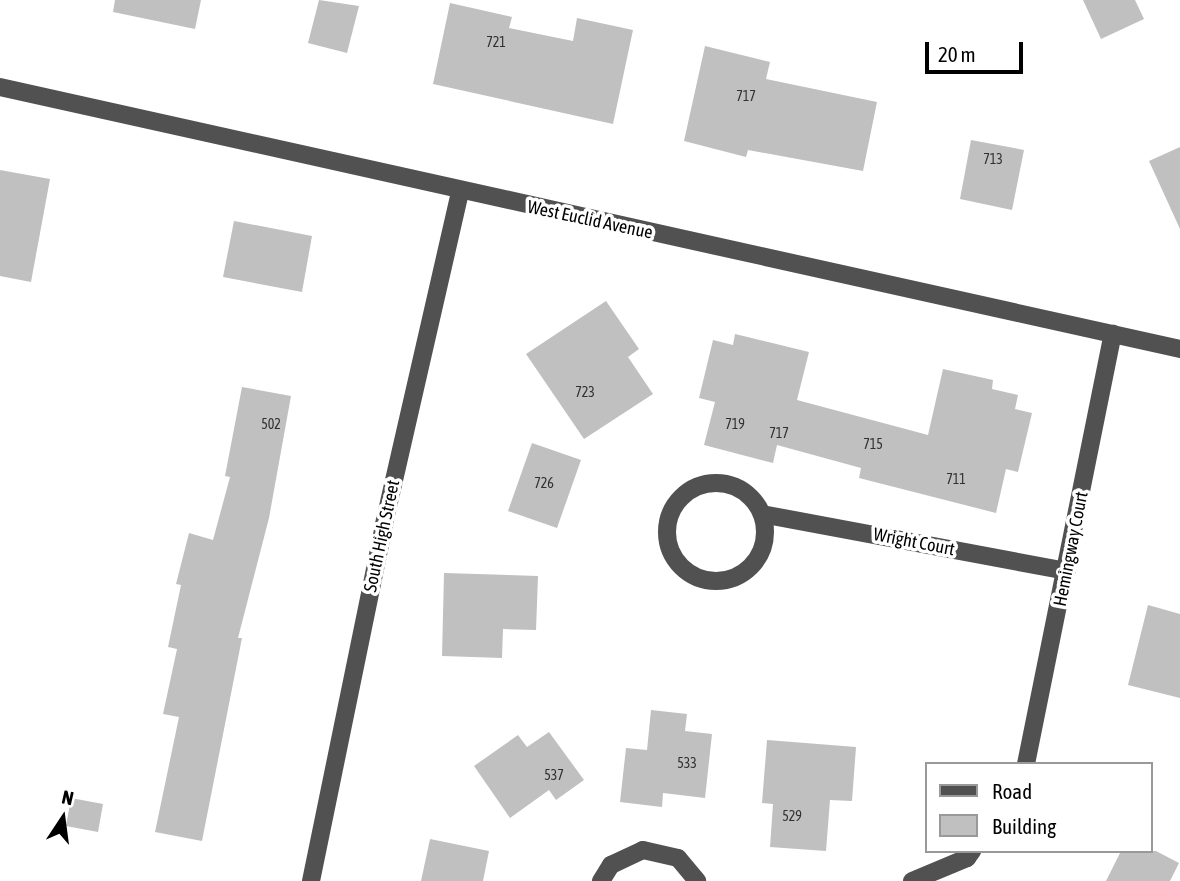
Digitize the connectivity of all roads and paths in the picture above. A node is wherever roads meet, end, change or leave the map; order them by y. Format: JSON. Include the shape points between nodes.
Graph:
{"nodes":[{"id":1,"x":0,"y":87,"type":"edge"},
{"id":2,"x":460,"y":192,"type":"junction"},
{"id":3,"x":1113,"y":334,"type":"junction"},
{"id":4,"x":1180,"y":349,"type":"edge"},
{"id":5,"x":762,"y":513,"type":"junction"},
{"id":6,"x":1067,"y":571,"type":"junction"},
{"id":7,"x":1026,"y":762,"type":"edge"},
{"id":8,"x":971,"y":853,"type":"edge"},
{"id":9,"x":311,"y":881,"type":"edge"},
{"id":10,"x":601,"y":881,"type":"edge"},
{"id":11,"x":697,"y":881,"type":"edge"},
{"id":12,"x":912,"y":881,"type":"edge"}],
"edges":[{"from":1,"to":2,"type":"street","name":"West Euclid Avenue"},
{"from":2,"to":3,"type":"street","name":"West Euclid Avenue"},
{"from":2,"to":9,"type":"street","name":"South High Street","via":[[384,524]]},
{"from":3,"to":4,"type":"street","name":"West Euclid Avenue"},
{"from":3,"to":6,"type":"street","name":"Hemingway Court"},
{"from":5,"to":5,"type":"street","via":[[749,496],[731,485],[702,485],[687,492],[672,512],[667,536],[672,552],[695,576],[728,579],[755,561],[763,546]]},
{"from":5,"to":6,"type":"street","name":"Wright Court"},
{"from":6,"to":7,"type":"street","name":"Hemingway Court"},
{"from":8,"to":12,"type":"street"},
{"from":10,"to":11,"type":"street","via":[[611,866],[643,850],[678,858]]}]}
